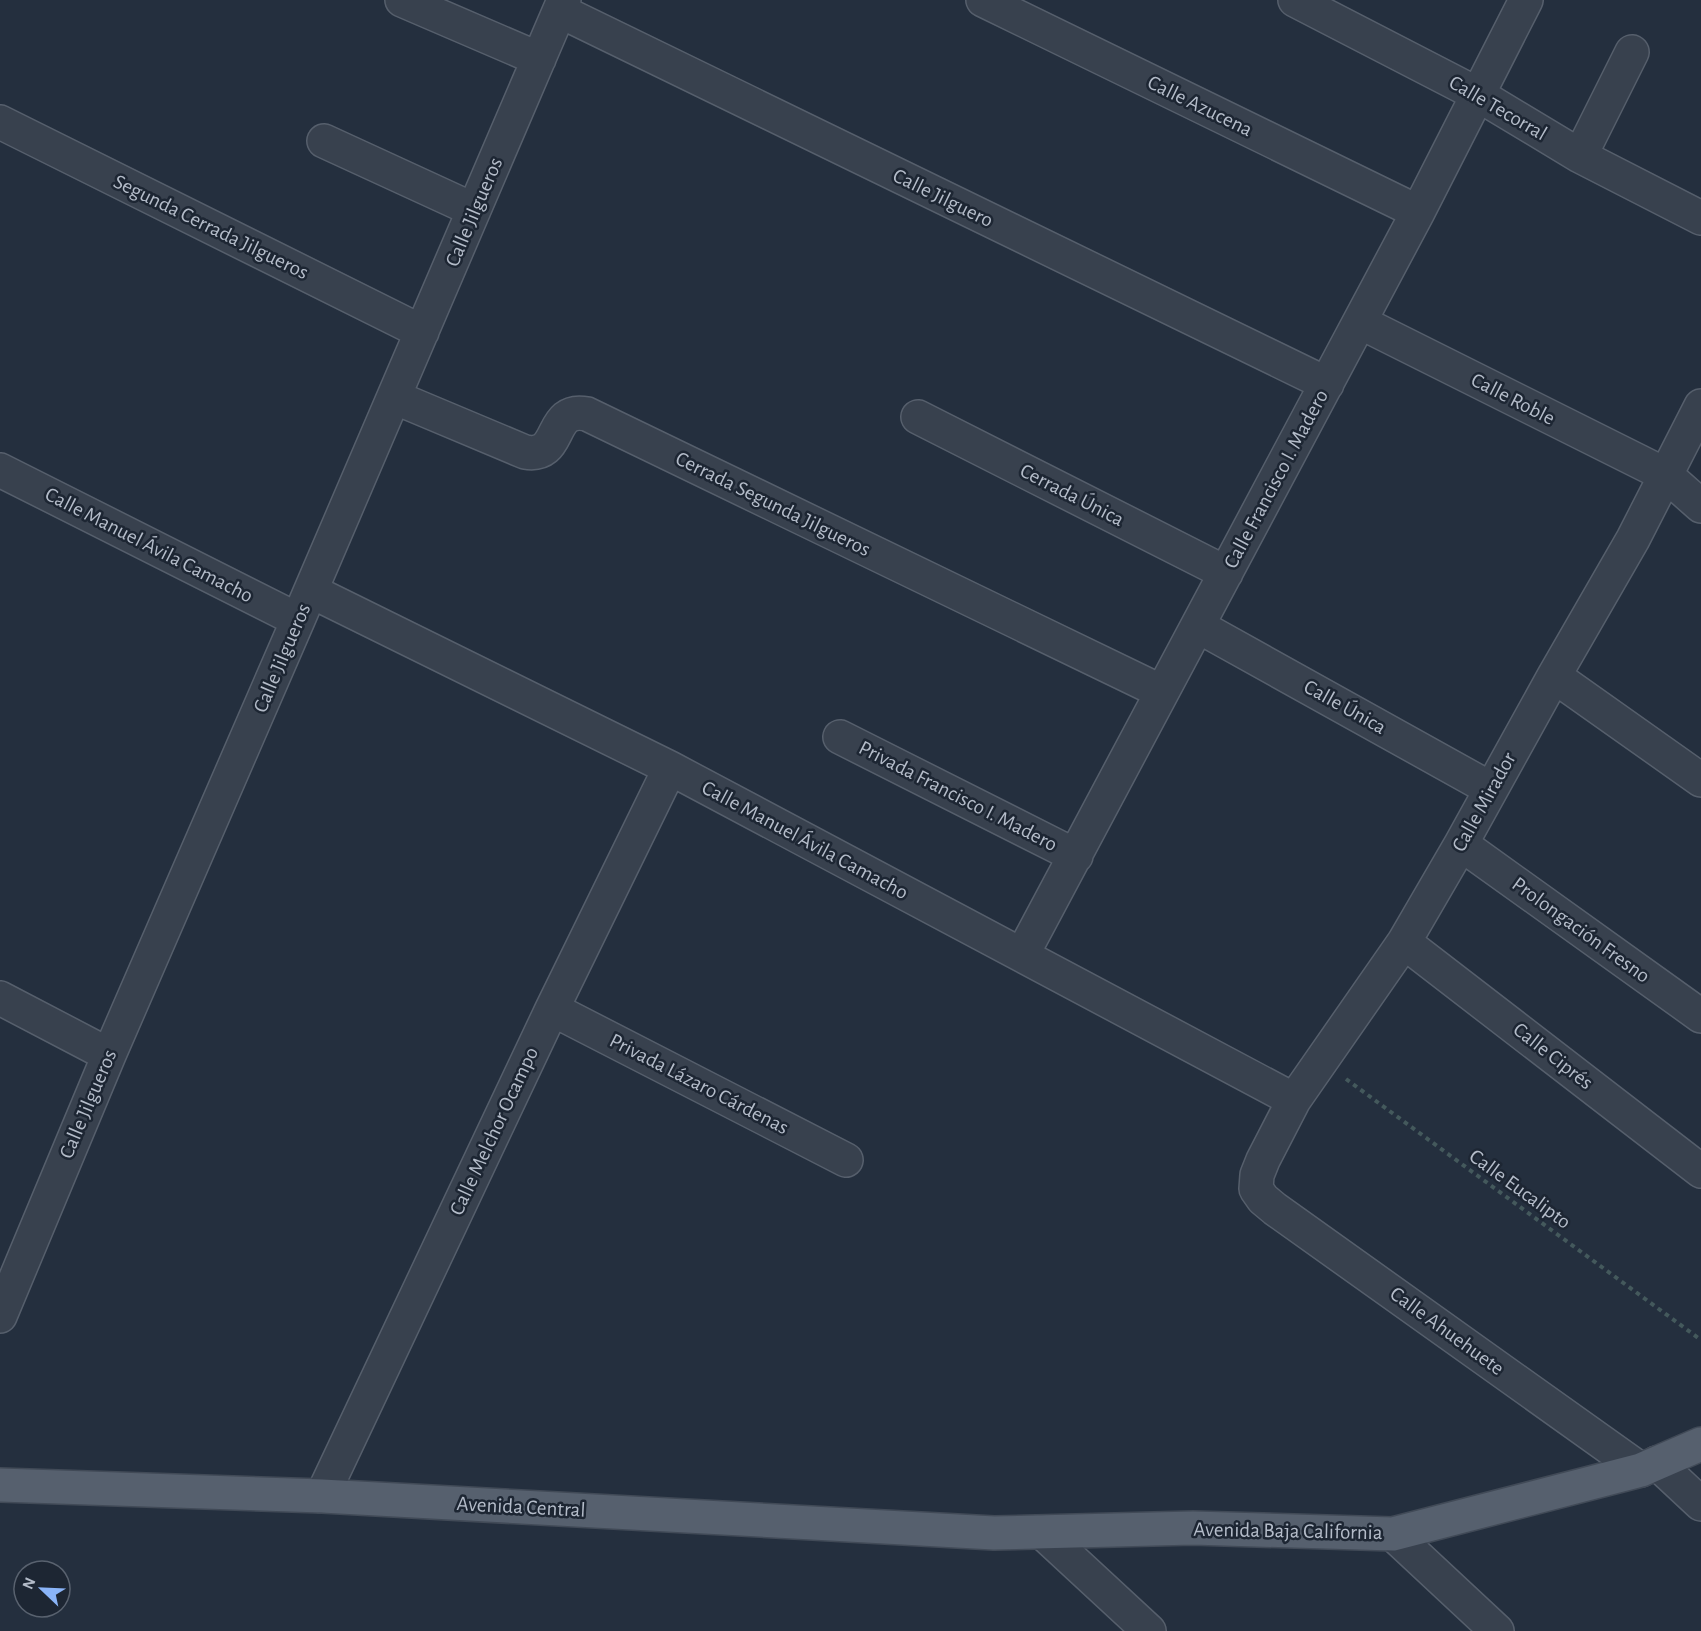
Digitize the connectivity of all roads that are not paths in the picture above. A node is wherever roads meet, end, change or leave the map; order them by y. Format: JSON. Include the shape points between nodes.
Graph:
{"nodes":[{"id":1,"x":402,"y":0,"type":"edge"},
{"id":2,"x":983,"y":0,"type":"edge"},
{"id":3,"x":1295,"y":0,"type":"edge"},
{"id":4,"x":1526,"y":0,"type":"edge"},
{"id":5,"x":562,"y":5,"type":"edge"},
{"id":6,"x":1632,"y":52,"type":"dead end"},
{"id":7,"x":539,"y":59,"type":"junction"},
{"id":8,"x":1477,"y":94,"type":"junction"},
{"id":9,"x":0,"y":122,"type":"edge"},
{"id":10,"x":324,"y":141,"type":"dead end"},
{"id":11,"x":1580,"y":156,"type":"junction"},
{"id":12,"x":474,"y":210,"type":"junction"},
{"id":13,"x":1418,"y":212,"type":"junction"},
{"id":14,"x":1701,"y":218,"type":"edge"},
{"id":15,"x":1360,"y":322,"type":"junction"},
{"id":16,"x":422,"y":332,"type":"junction"},
{"id":17,"x":1327,"y":384,"type":"junction"},
{"id":18,"x":394,"y":397,"type":"junction"},
{"id":19,"x":1701,"y":406,"type":"edge"},
{"id":20,"x":918,"y":417,"type":"dead end"},
{"id":21,"x":0,"y":470,"type":"edge"},
{"id":22,"x":1666,"y":476,"type":"junction"},
{"id":23,"x":1701,"y":506,"type":"edge"},
{"id":24,"x":1226,"y":573,"type":"junction"},
{"id":25,"x":305,"y":605,"type":"junction"},
{"id":26,"x":1198,"y":626,"type":"junction"},
{"id":27,"x":1554,"y":676,"type":"junction"},
{"id":28,"x":1162,"y":693,"type":"junction"},
{"id":29,"x":840,"y":737,"type":"dead end"},
{"id":30,"x":670,"y":768,"type":"junction"},
{"id":31,"x":1701,"y":780,"type":"edge"},
{"id":32,"x":1491,"y":789,"type":"junction"},
{"id":33,"x":1461,"y":844,"type":"junction"},
{"id":34,"x":1076,"y":856,"type":"junction"},
{"id":35,"x":1404,"y":942,"type":"junction"},
{"id":36,"x":1022,"y":955,"type":"junction"},
{"id":37,"x":0,"y":998,"type":"edge"},
{"id":38,"x":552,"y":1009,"type":"junction"},
{"id":39,"x":1701,"y":1016,"type":"edge"},
{"id":40,"x":109,"y":1054,"type":"junction"},
{"id":41,"x":1294,"y":1100,"type":"junction"},
{"id":42,"x":846,"y":1160,"type":"dead end"},
{"id":43,"x":1701,"y":1171,"type":"edge"},
{"id":44,"x":1256,"y":1189,"type":"joint"},
{"id":45,"x":0,"y":1316,"type":"edge"},
{"id":46,"x":1701,"y":1444,"type":"edge"},
{"id":47,"x":1649,"y":1466,"type":"junction"},
{"id":48,"x":0,"y":1485,"type":"edge"},
{"id":49,"x":322,"y":1496,"type":"junction"},
{"id":50,"x":1701,"y":1504,"type":"edge"},
{"id":51,"x":1042,"y":1532,"type":"junction"},
{"id":52,"x":1393,"y":1534,"type":"junction"},
{"id":53,"x":1139,"y":1627,"type":"edge"},
{"id":54,"x":1497,"y":1631,"type":"edge"}],
"edges":[{"from":1,"to":7,"type":"street"},
{"from":2,"to":13,"type":"street","name":"Calle Azucena"},
{"from":3,"to":8,"type":"street","name":"Calle Tecorral"},
{"from":4,"to":8,"type":"street","name":"Calle Francisco I. Madero"},
{"from":5,"to":7,"type":"street","name":"Calle Jilgueros"},
{"from":5,"to":17,"type":"street","name":"Calle Jilguero"},
{"from":6,"to":11,"type":"street"},
{"from":7,"to":12,"type":"street","name":"Calle Jilgueros"},
{"from":8,"to":11,"type":"street","name":"Calle Tecorral"},
{"from":8,"to":13,"type":"street","name":"Calle Francisco I. Madero"},
{"from":9,"to":16,"type":"street","name":"Segunda Cerrada Jilgueros"},
{"from":10,"to":12,"type":"street"},
{"from":11,"to":14,"type":"street","name":"Calle Tecorral"},
{"from":12,"to":16,"type":"street","name":"Calle Jilgueros"},
{"from":13,"to":15,"type":"street","name":"Calle Francisco I. Madero"},
{"from":15,"to":17,"type":"street","name":"Calle Francisco I. Madero"},
{"from":15,"to":22,"type":"street","name":"Calle Roble"},
{"from":16,"to":18,"type":"street","name":"Calle Jilgueros"},
{"from":17,"to":24,"type":"street","name":"Calle Francisco I. Madero"},
{"from":18,"to":25,"type":"street","name":"Calle Jilgueros"},
{"from":18,"to":28,"type":"street","name":"Cerrada Segunda Jilgueros","via":[[535,454],[550,444],[568,415],[587,414]]},
{"from":19,"to":22,"type":"street","name":"Calle Mirador"},
{"from":20,"to":24,"type":"street","name":"Cerrada Única"},
{"from":21,"to":25,"type":"street","name":"Calle Manuel Ávila Camacho"},
{"from":22,"to":23,"type":"street","name":"Calle Roble"},
{"from":22,"to":27,"type":"street","name":"Calle Mirador"},
{"from":24,"to":26,"type":"street","name":"Calle Francisco I. Madero"},
{"from":25,"to":30,"type":"street","name":"Calle Manuel Ávila Camacho"},
{"from":25,"to":40,"type":"street","name":"Calle Jilgueros"},
{"from":26,"to":28,"type":"street","name":"Calle Francisco I. Madero"},
{"from":26,"to":32,"type":"street","name":"Calle Única"},
{"from":27,"to":31,"type":"street"},
{"from":27,"to":32,"type":"street","name":"Calle Mirador"},
{"from":28,"to":34,"type":"street","name":"Calle Francisco I. Madero"},
{"from":29,"to":34,"type":"street","name":"Privada Francisco I. Madero"},
{"from":30,"to":36,"type":"street","name":"Calle Manuel Ávila Camacho"},
{"from":30,"to":38,"type":"street","name":"Calle Melchor Ocampo"},
{"from":32,"to":33,"type":"street","name":"Calle Mirador"},
{"from":33,"to":35,"type":"street","name":"Calle Mirador"},
{"from":33,"to":39,"type":"street","name":"Prolongación Fresno"},
{"from":34,"to":36,"type":"street","name":"Calle Francisco I. Madero"},
{"from":35,"to":41,"type":"street","name":"Calle Mirador"},
{"from":35,"to":43,"type":"street","name":"Calle Ciprés"},
{"from":36,"to":41,"type":"street","name":"Calle Manuel Ávila Camacho"},
{"from":37,"to":40,"type":"street"},
{"from":38,"to":42,"type":"street","name":"Privada Lázaro Cárdenas"},
{"from":38,"to":49,"type":"street","name":"Calle Melchor Ocampo"},
{"from":40,"to":45,"type":"street","name":"Calle Jilgueros"},
{"from":41,"to":44,"type":"street","name":"Calle Mirador","via":[[1263,1160]]},
{"from":44,"to":47,"type":"street","name":"Calle Ahuehuete","via":[[1275,1209]]},
{"from":46,"to":47,"type":"main road","name":"Avenida Baja California"},
{"from":47,"to":50,"type":"street","name":"Calle Ahuehuete"},
{"from":47,"to":52,"type":"main road","name":"Avenida Baja California"},
{"from":48,"to":49,"type":"main road","name":"Avenida Central"},
{"from":49,"to":51,"type":"main road","name":"Avenida Central","via":[[994,1533]]},
{"from":51,"to":52,"type":"main road","name":"Avenida Baja California","via":[[1193,1528]]},
{"from":51,"to":53,"type":"street"},
{"from":52,"to":54,"type":"street"}]}
